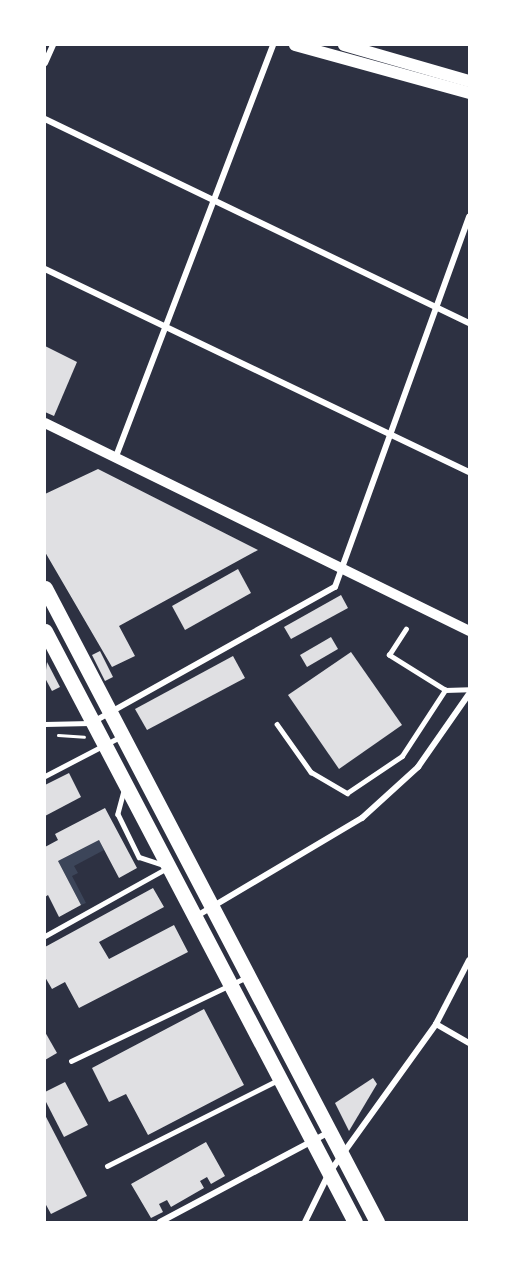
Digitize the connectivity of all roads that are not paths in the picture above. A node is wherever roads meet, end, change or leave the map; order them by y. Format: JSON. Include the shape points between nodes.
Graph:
{"nodes":[{"id":1,"x":53,"y":45,"type":"edge"},
{"id":2,"x":273,"y":45,"type":"edge"},
{"id":3,"x":296,"y":45,"type":"edge"},
{"id":4,"x":344,"y":45,"type":"edge"},
{"id":5,"x":45,"y":63,"type":"edge"},
{"id":6,"x":469,"y":81,"type":"edge"},
{"id":7,"x":469,"y":93,"type":"edge"},
{"id":8,"x":45,"y":119,"type":"edge"},
{"id":9,"x":214,"y":200,"type":"junction"},
{"id":10,"x":469,"y":216,"type":"edge"},
{"id":11,"x":45,"y":268,"type":"edge"},
{"id":12,"x":436,"y":307,"type":"junction"},
{"id":13,"x":469,"y":323,"type":"edge"},
{"id":14,"x":165,"y":326,"type":"junction"},
{"id":15,"x":45,"y":423,"type":"edge"},
{"id":16,"x":390,"y":434,"type":"junction"},
{"id":17,"x":114,"y":459,"type":"junction"},
{"id":18,"x":469,"y":472,"type":"edge"},
{"id":19,"x":341,"y":570,"type":"junction"},
{"id":20,"x":45,"y":588,"type":"edge"},
{"id":21,"x":405,"y":629,"type":"dead end"},
{"id":22,"x":469,"y":631,"type":"edge"},
{"id":23,"x":45,"y":632,"type":"edge"},
{"id":24,"x":469,"y":689,"type":"edge"},
{"id":25,"x":445,"y":690,"type":"junction"},
{"id":26,"x":469,"y":694,"type":"edge"},
{"id":27,"x":110,"y":713,"type":"junction"},
{"id":28,"x":93,"y":723,"type":"junction"},
{"id":29,"x":45,"y":724,"type":"edge"},
{"id":30,"x":277,"y":724,"type":"dead end"},
{"id":31,"x":123,"y":736,"type":"junction"},
{"id":32,"x":103,"y":742,"type":"junction"},
{"id":33,"x":45,"y":776,"type":"edge"},
{"id":34,"x":126,"y":786,"type":"junction"},
{"id":35,"x":169,"y":867,"type":"junction"},
{"id":36,"x":212,"y":907,"type":"junction"},
{"id":37,"x":195,"y":917,"type":"junction"},
{"id":38,"x":45,"y":936,"type":"edge"},
{"id":39,"x":469,"y":960,"type":"edge"},
{"id":40,"x":248,"y":976,"type":"junction"},
{"id":41,"x":230,"y":985,"type":"junction"},
{"id":42,"x":436,"y":1024,"type":"junction"},
{"id":43,"x":469,"y":1043,"type":"edge"},
{"id":44,"x":71,"y":1061,"type":"dead end"},
{"id":45,"x":280,"y":1079,"type":"junction"},
{"id":46,"x":330,"y":1132,"type":"junction"},
{"id":47,"x":312,"y":1141,"type":"junction"},
{"id":48,"x":342,"y":1155,"type":"junction"},
{"id":49,"x":107,"y":1166,"type":"dead end"},
{"id":50,"x":329,"y":1173,"type":"junction"},
{"id":51,"x":160,"y":1222,"type":"edge"},
{"id":52,"x":305,"y":1222,"type":"edge"},
{"id":53,"x":355,"y":1222,"type":"edge"},
{"id":54,"x":376,"y":1222,"type":"edge"}],
"edges":[{"from":1,"to":5,"type":"street"},
{"from":2,"to":9,"type":"street"},
{"from":3,"to":7,"type":"main road"},
{"from":4,"to":6,"type":"main road"},
{"from":8,"to":9,"type":"street"},
{"from":9,"to":12,"type":"street"},
{"from":9,"to":14,"type":"street"},
{"from":10,"to":12,"type":"street"},
{"from":11,"to":14,"type":"street"},
{"from":12,"to":13,"type":"street"},
{"from":12,"to":16,"type":"street"},
{"from":14,"to":16,"type":"street"},
{"from":14,"to":17,"type":"street"},
{"from":15,"to":17,"type":"street"},
{"from":16,"to":18,"type":"street"},
{"from":16,"to":19,"type":"street"},
{"from":17,"to":19,"type":"street"},
{"from":19,"to":22,"type":"street"},
{"from":19,"to":27,"type":"street","via":[[335,586]]},
{"from":20,"to":27,"type":"main road"},
{"from":21,"to":25,"type":"lane","via":[[389,655]]},
{"from":23,"to":28,"type":"main road"},
{"from":24,"to":25,"type":"lane"},
{"from":25,"to":30,"type":"lane","via":[[402,756],[347,793],[311,772]]},
{"from":26,"to":36,"type":"street","via":[[418,767],[362,818]]},
{"from":27,"to":28,"type":"street"},
{"from":27,"to":31,"type":"main road"},
{"from":28,"to":29,"type":"lane"},
{"from":28,"to":32,"type":"main road"},
{"from":31,"to":32,"type":"lane"},
{"from":31,"to":36,"type":"main road"},
{"from":32,"to":33,"type":"lane"},
{"from":32,"to":34,"type":"main road"},
{"from":34,"to":35,"type":"main road"},
{"from":34,"to":35,"type":"lane","via":[[118,814],[139,857]]},
{"from":35,"to":37,"type":"main road"},
{"from":35,"to":38,"type":"lane"},
{"from":36,"to":37,"type":"street"},
{"from":36,"to":40,"type":"main road"},
{"from":37,"to":41,"type":"main road"},
{"from":39,"to":42,"type":"street"},
{"from":40,"to":41,"type":"lane"},
{"from":40,"to":46,"type":"main road"},
{"from":41,"to":44,"type":"lane"},
{"from":41,"to":45,"type":"main road"},
{"from":42,"to":43,"type":"street"},
{"from":42,"to":48,"type":"street"},
{"from":45,"to":47,"type":"main road"},
{"from":45,"to":49,"type":"lane"},
{"from":46,"to":47,"type":"street"},
{"from":46,"to":48,"type":"main road"},
{"from":47,"to":50,"type":"main road"},
{"from":47,"to":51,"type":"street"},
{"from":48,"to":50,"type":"street"},
{"from":48,"to":54,"type":"main road"},
{"from":50,"to":52,"type":"street"},
{"from":50,"to":53,"type":"main road"}]}
